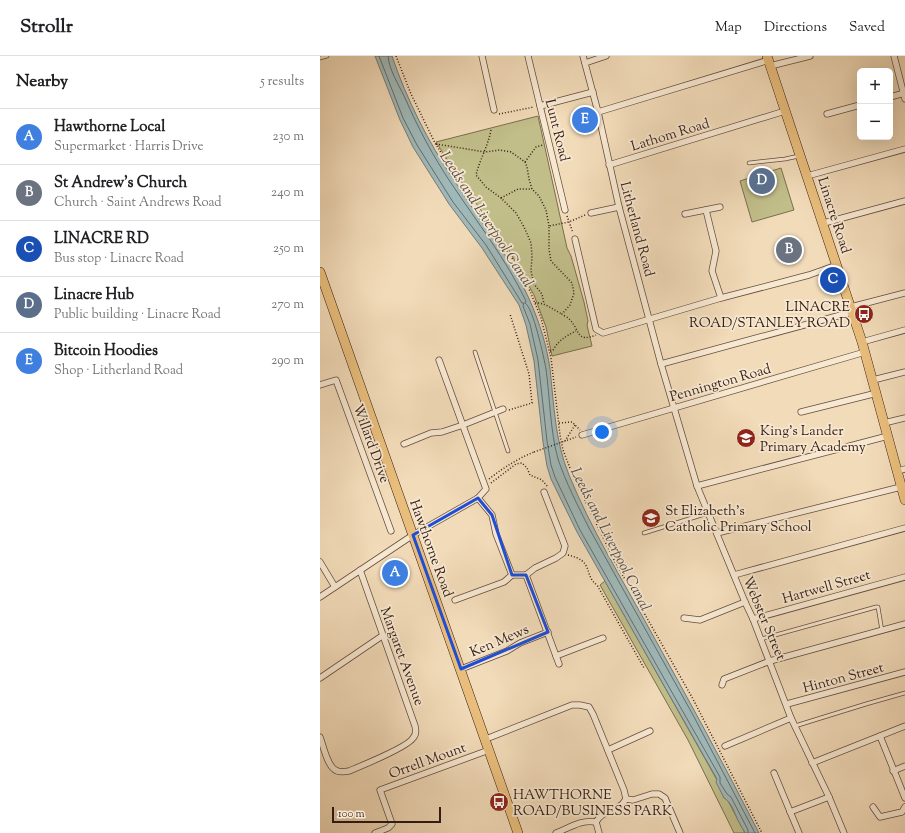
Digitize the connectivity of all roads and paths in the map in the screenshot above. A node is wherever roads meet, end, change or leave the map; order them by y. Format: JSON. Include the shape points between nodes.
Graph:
{"nodes":[{"id":1,"x":327,"y":56,"type":"edge"},
{"id":2,"x":396,"y":56,"type":"edge"},
{"id":3,"x":482,"y":56,"type":"edge"},
{"id":4,"x":528,"y":56,"type":"edge"},
{"id":5,"x":583,"y":56,"type":"edge"},
{"id":6,"x":606,"y":56,"type":"edge"},
{"id":7,"x":810,"y":56,"type":"edge"},
{"id":8,"x":894,"y":56,"type":"edge"},
{"id":9,"x":320,"y":58,"type":"edge"},
{"id":10,"x":769,"y":61,"type":"edge"},
{"id":11,"x":585,"y":62,"type":"junction"},
{"id":12,"x":593,"y":92,"type":"junction"},
{"id":13,"x":905,"y":95,"type":"edge"},
{"id":14,"x":893,"y":97,"type":"edge"},
{"id":15,"x":540,"y":106,"type":"junction"},
{"id":16,"x":857,"y":106,"type":"edge"},
{"id":17,"x":494,"y":110,"type":"joint"},
{"id":18,"x":785,"y":111,"type":"junction"},
{"id":19,"x":598,"y":112,"type":"junction"},
{"id":20,"x":827,"y":114,"type":"dead end"},
{"id":21,"x":491,"y":130,"type":"dead end"},
{"id":22,"x":436,"y":144,"type":"junction"},
{"id":23,"x":549,"y":144,"type":"junction"},
{"id":24,"x":905,"y":149,"type":"edge"},
{"id":25,"x":485,"y":152,"type":"junction"},
{"id":26,"x":800,"y":156,"type":"junction"},
{"id":27,"x":525,"y":162,"type":"junction"},
{"id":28,"x":749,"y":163,"type":"dead end"},
{"id":29,"x":610,"y":165,"type":"junction"},
{"id":30,"x":807,"y":176,"type":"junction"},
{"id":31,"x":532,"y":189,"type":"junction"},
{"id":32,"x":501,"y":198,"type":"junction"},
{"id":33,"x":905,"y":201,"type":"edge"},
{"id":34,"x":619,"y":207,"type":"junction"},
{"id":35,"x":720,"y":207,"type":"dead end"},
{"id":36,"x":565,"y":210,"type":"joint"},
{"id":37,"x":706,"y":210,"type":"junction"},
{"id":38,"x":591,"y":213,"type":"joint"},
{"id":39,"x":685,"y":214,"type":"dead end"},
{"id":40,"x":569,"y":222,"type":"junction"},
{"id":41,"x":824,"y":223,"type":"junction"},
{"id":42,"x":549,"y":226,"type":"junction"},
{"id":43,"x":575,"y":238,"type":"joint"},
{"id":44,"x":837,"y":265,"type":"junction"},
{"id":45,"x":320,"y":272,"type":"edge"},
{"id":46,"x":905,"y":292,"type":"edge"},
{"id":47,"x":721,"y":298,"type":"junction"},
{"id":48,"x":535,"y":303,"type":"junction"},
{"id":49,"x":544,"y":304,"type":"junction"},
{"id":50,"x":851,"y":309,"type":"junction"},
{"id":51,"x":510,"y":314,"type":"dead end"},
{"id":52,"x":562,"y":314,"type":"junction"},
{"id":53,"x":650,"y":319,"type":"junction"},
{"id":54,"x":905,"y":330,"type":"edge"},
{"id":55,"x":576,"y":331,"type":"junction"},
{"id":56,"x":602,"y":333,"type":"junction"},
{"id":57,"x":862,"y":342,"type":"junction"},
{"id":58,"x":549,"y":351,"type":"junction"},
{"id":59,"x":475,"y":352,"type":"dead end"},
{"id":60,"x":865,"y":352,"type":"junction"},
{"id":61,"x":439,"y":360,"type":"dead end"},
{"id":62,"x":662,"y":364,"type":"junction"},
{"id":63,"x":905,"y":372,"type":"edge"},
{"id":64,"x":873,"y":380,"type":"junction"},
{"id":65,"x":320,"y":385,"type":"edge"},
{"id":66,"x":877,"y":393,"type":"junction"},
{"id":67,"x":674,"y":407,"type":"junction"},
{"id":68,"x":503,"y":409,"type":"joint"},
{"id":69,"x":496,"y":412,"type":"junction"},
{"id":70,"x":801,"y":412,"type":"dead end"},
{"id":71,"x":905,"y":418,"type":"edge"},
{"id":72,"x":559,"y":423,"type":"junction"},
{"id":73,"x":884,"y":423,"type":"junction"},
{"id":74,"x":463,"y":425,"type":"junction"},
{"id":75,"x":575,"y":425,"type":"junction"},
{"id":76,"x":582,"y":435,"type":"junction"},
{"id":77,"x":888,"y":436,"type":"junction"},
{"id":78,"x":565,"y":441,"type":"junction"},
{"id":79,"x":404,"y":444,"type":"dead end"},
{"id":80,"x":508,"y":451,"type":"dead end"},
{"id":81,"x":901,"y":470,"type":"edge"},
{"id":82,"x":484,"y":483,"type":"junction"},
{"id":83,"x":697,"y":486,"type":"junction"},
{"id":84,"x":901,"y":487,"type":"junction"},
{"id":85,"x":486,"y":489,"type":"junction"},
{"id":86,"x":547,"y":492,"type":"joint"},
{"id":87,"x":478,"y":498,"type":"junction"},
{"id":88,"x":905,"y":500,"type":"edge"},
{"id":89,"x":708,"y":513,"type":"junction"},
{"id":90,"x":905,"y":528,"type":"edge"},
{"id":91,"x":390,"y":531,"type":"dead end"},
{"id":92,"x":644,"y":533,"type":"dead end"},
{"id":93,"x":717,"y":533,"type":"junction"},
{"id":94,"x":413,"y":535,"type":"junction"},
{"id":95,"x":563,"y":553,"type":"junction"},
{"id":96,"x":320,"y":562,"type":"edge"},
{"id":97,"x":360,"y":570,"type":"junction"},
{"id":98,"x":512,"y":575,"type":"junction"},
{"id":99,"x":526,"y":575,"type":"junction"},
{"id":100,"x":734,"y":575,"type":"junction"},
{"id":101,"x":905,"y":577,"type":"edge"},
{"id":102,"x":335,"y":587,"type":"junction"},
{"id":103,"x":320,"y":597,"type":"edge"},
{"id":104,"x":455,"y":600,"type":"dead end"},
{"id":105,"x":745,"y":602,"type":"junction"},
{"id":106,"x":684,"y":618,"type":"dead end"},
{"id":107,"x":753,"y":619,"type":"junction"},
{"id":108,"x":905,"y":624,"type":"edge"},
{"id":109,"x":882,"y":630,"type":"junction"},
{"id":110,"x":548,"y":632,"type":"junction"},
{"id":111,"x":382,"y":636,"type":"junction"},
{"id":112,"x":603,"y":638,"type":"dead end"},
{"id":113,"x":761,"y":639,"type":"junction"},
{"id":114,"x":556,"y":656,"type":"junction"},
{"id":115,"x":770,"y":661,"type":"junction"},
{"id":116,"x":559,"y":664,"type":"dead end"},
{"id":117,"x":644,"y":668,"type":"dead end"},
{"id":118,"x":461,"y":669,"type":"junction"},
{"id":119,"x":905,"y":672,"type":"edge"},
{"id":120,"x":320,"y":678,"type":"edge"},
{"id":121,"x":722,"y":685,"type":"dead end"},
{"id":122,"x":905,"y":693,"type":"edge"},
{"id":123,"x":787,"y":704,"type":"junction"},
{"id":124,"x":791,"y":718,"type":"junction"},
{"id":125,"x":795,"y":726,"type":"junction"},
{"id":126,"x":905,"y":726,"type":"edge"},
{"id":127,"x":650,"y":732,"type":"dead end"},
{"id":128,"x":320,"y":736,"type":"edge"},
{"id":129,"x":880,"y":736,"type":"junction"},
{"id":130,"x":486,"y":739,"type":"junction"},
{"id":131,"x":725,"y":746,"type":"dead end"},
{"id":132,"x":489,"y":750,"type":"junction"},
{"id":133,"x":608,"y":750,"type":"junction"},
{"id":134,"x":812,"y":763,"type":"junction"},
{"id":135,"x":905,"y":766,"type":"edge"},
{"id":136,"x":893,"y":771,"type":"junction"},
{"id":137,"x":774,"y":773,"type":"dead end"},
{"id":138,"x":829,"y":798,"type":"junction"},
{"id":139,"x":905,"y":798,"type":"edge"},
{"id":140,"x":626,"y":799,"type":"junction"},
{"id":141,"x":873,"y":807,"type":"dead end"},
{"id":142,"x":905,"y":807,"type":"edge"},
{"id":143,"x":790,"y":812,"type":"junction"},
{"id":144,"x":596,"y":822,"type":"junction"},
{"id":145,"x":375,"y":833,"type":"edge"},
{"id":146,"x":518,"y":833,"type":"edge"},
{"id":147,"x":556,"y":833,"type":"edge"},
{"id":148,"x":599,"y":833,"type":"edge"},
{"id":149,"x":680,"y":833,"type":"edge"},
{"id":150,"x":762,"y":833,"type":"edge"},
{"id":151,"x":799,"y":833,"type":"edge"},
{"id":152,"x":844,"y":833,"type":"edge"}],
"edges":[{"from":1,"to":9,"type":"lane"},
{"from":2,"to":22,"type":"path","via":[[411,94]]},
{"from":3,"to":17,"type":"street"},
{"from":4,"to":15,"type":"street","name":"Lunt Road"},
{"from":5,"to":11,"type":"street","name":"Litherland Road"},
{"from":6,"to":11,"type":"street"},
{"from":7,"to":10,"type":"street","via":[[787,62]]},
{"from":8,"to":13,"type":"street"},
{"from":10,"to":18,"type":"main road","name":"Linacre Road"},
{"from":10,"to":19,"type":"street"},
{"from":11,"to":12,"type":"street","name":"Litherland Road"},
{"from":12,"to":15,"type":"street"},
{"from":12,"to":19,"type":"street","name":"Litherland Road"},
{"from":13,"to":14,"type":"street"},
{"from":15,"to":17,"type":"path","via":[[495,115]]},
{"from":15,"to":23,"type":"street","name":"Lunt Road"},
{"from":16,"to":20,"type":"street"},
{"from":18,"to":26,"type":"main road","name":"Linacre Road"},
{"from":18,"to":29,"type":"street","name":"Lathom Road"},
{"from":19,"to":29,"type":"street","name":"Litherland Road"},
{"from":21,"to":25,"type":"path"},
{"from":22,"to":25,"type":"path"},
{"from":22,"to":48,"type":"path","via":[[468,196],[514,261]]},
{"from":23,"to":27,"type":"path","via":[[536,147]]},
{"from":23,"to":36,"type":"street","name":"Lunt Road"},
{"from":24,"to":30,"type":"street"},
{"from":25,"to":27,"type":"path","via":[[511,152]]},
{"from":25,"to":32,"type":"path","via":[[476,175],[486,187]]},
{"from":26,"to":28,"type":"lane"},
{"from":26,"to":30,"type":"main road","name":"Linacre Road"},
{"from":27,"to":31,"type":"path"},
{"from":29,"to":34,"type":"street","name":"Litherland Road"},
{"from":30,"to":41,"type":"main road","name":"Linacre Road"},
{"from":31,"to":32,"type":"path","via":[[518,189]]},
{"from":31,"to":42,"type":"path","via":[[546,210]]},
{"from":32,"to":49,"type":"path","via":[[516,213],[531,243],[531,271]]},
{"from":33,"to":41,"type":"street"},
{"from":34,"to":38,"type":"street"},
{"from":34,"to":53,"type":"street","name":"Litherland Road"},
{"from":35,"to":37,"type":"street"},
{"from":36,"to":40,"type":"path"},
{"from":37,"to":39,"type":"street"},
{"from":37,"to":47,"type":"street","via":[[716,251],[712,271]]},
{"from":38,"to":40,"type":"path"},
{"from":40,"to":42,"type":"path"},
{"from":40,"to":43,"type":"path"},
{"from":41,"to":44,"type":"main road","name":"Linacre Road"},
{"from":42,"to":52,"type":"path","via":[[551,261],[572,284],[574,293],[570,305]]},
{"from":43,"to":56,"type":"street","via":[[596,330]]},
{"from":44,"to":47,"type":"street"},
{"from":44,"to":50,"type":"main road","name":"Linacre Road"},
{"from":45,"to":94,"type":"main road","name":"Hawthorne Road"},
{"from":46,"to":50,"type":"street"},
{"from":47,"to":53,"type":"street"},
{"from":48,"to":49,"type":"path"},
{"from":48,"to":58,"type":"path"},
{"from":49,"to":52,"type":"path"},
{"from":50,"to":57,"type":"main road","name":"Linacre Road"},
{"from":50,"to":62,"type":"street"},
{"from":51,"to":68,"type":"path","via":[[529,374],[532,403]]},
{"from":52,"to":55,"type":"path","via":[[571,320]]},
{"from":53,"to":56,"type":"street"},
{"from":53,"to":62,"type":"street","name":"Litherland Road"},
{"from":54,"to":57,"type":"street"},
{"from":55,"to":56,"type":"path","via":[[583,337],[590,338]]},
{"from":55,"to":58,"type":"path","via":[[565,336],[553,350]]},
{"from":57,"to":60,"type":"main road","name":"Linacre Road"},
{"from":58,"to":72,"type":"path"},
{"from":59,"to":69,"type":"lane"},
{"from":60,"to":64,"type":"main road","name":"Linacre Road"},
{"from":60,"to":67,"type":"street","name":"Pennington Road"},
{"from":61,"to":74,"type":"street"},
{"from":62,"to":67,"type":"street","name":"Litherland Road"},
{"from":63,"to":64,"type":"street"},
{"from":64,"to":66,"type":"main road","name":"Linacre Road"},
{"from":65,"to":91,"type":"street","name":"Willard Drive","via":[[336,380]]},
{"from":66,"to":70,"type":"street"},
{"from":66,"to":73,"type":"main road","name":"Linacre Road"},
{"from":67,"to":76,"type":"street","name":"Pennington Road"},
{"from":67,"to":83,"type":"street","name":"Webster Street"},
{"from":68,"to":69,"type":"street"},
{"from":69,"to":74,"type":"street"},
{"from":69,"to":80,"type":"lane"},
{"from":71,"to":73,"type":"street"},
{"from":72,"to":75,"type":"path","via":[[572,422]]},
{"from":72,"to":150,"type":"path","via":[[566,457],[589,512],[693,699]]},
{"from":73,"to":77,"type":"main road","name":"Linacre Road"},
{"from":74,"to":79,"type":"street"},
{"from":74,"to":82,"type":"street"},
{"from":75,"to":76,"type":"path","via":[[581,430]]},
{"from":75,"to":78,"type":"path"},
{"from":76,"to":78,"type":"path"},
{"from":77,"to":81,"type":"main road","name":"Linacre Road"},
{"from":77,"to":83,"type":"street"},
{"from":78,"to":82,"type":"path","bridge":true,"via":[[522,457]]},
{"from":81,"to":84,"type":"main road","name":"Linacre Road"},
{"from":82,"to":85,"type":"street"},
{"from":83,"to":89,"type":"street","name":"Webster Street"},
{"from":84,"to":88,"type":"main road","name":"Linacre Road"},
{"from":84,"to":93,"type":"street"},
{"from":85,"to":86,"type":"path","via":[[492,481],[516,464],[522,463],[530,475],[542,480],[547,486]]},
{"from":85,"to":87,"type":"street"},
{"from":86,"to":95,"type":"street","via":[[564,546]]},
{"from":87,"to":94,"type":"street"},
{"from":87,"to":98,"type":"street","via":[[492,515],[496,534]]},
{"from":89,"to":92,"type":"lane"},
{"from":89,"to":93,"type":"street","name":"Webster Street"},
{"from":90,"to":100,"type":"street"},
{"from":93,"to":100,"type":"street","name":"Webster Street"},
{"from":94,"to":97,"type":"street"},
{"from":94,"to":118,"type":"main road","name":"Hawthorne Road"},
{"from":95,"to":99,"type":"street"},
{"from":95,"to":117,"type":"path","via":[[579,557],[586,566]]},
{"from":96,"to":102,"type":"street"},
{"from":97,"to":102,"type":"street"},
{"from":97,"to":111,"type":"street","name":"Margaret Avenue"},
{"from":98,"to":99,"type":"street"},
{"from":98,"to":104,"type":"street","via":[[504,582]]},
{"from":99,"to":110,"type":"street"},
{"from":100,"to":105,"type":"street","name":"Webster Street"},
{"from":101,"to":107,"type":"street","name":"Hartwell Street"},
{"from":102,"to":103,"type":"street"},
{"from":105,"to":106,"type":"street","via":[[700,620]]},
{"from":105,"to":107,"type":"street","name":"Webster Street"},
{"from":107,"to":113,"type":"street","name":"Webster Street"},
{"from":108,"to":109,"type":"street"},
{"from":109,"to":113,"type":"lane","via":[[876,607]]},
{"from":109,"to":115,"type":"street"},
{"from":110,"to":114,"type":"street"},
{"from":110,"to":118,"type":"street","name":"Ken Mews"},
{"from":111,"to":120,"type":"street"},
{"from":111,"to":128,"type":"street","name":"Margaret Avenue","via":[[415,726],[413,739],[349,771],[341,772],[334,770],[329,762]]},
{"from":112,"to":114,"type":"street"},
{"from":113,"to":115,"type":"street","name":"Webster Street"},
{"from":114,"to":116,"type":"street"},
{"from":115,"to":121,"type":"street","via":[[724,678]]},
{"from":115,"to":123,"type":"street","name":"Webster Street"},
{"from":118,"to":130,"type":"main road","name":"Hawthorne Road"},
{"from":119,"to":123,"type":"street","name":"Hinton Street"},
{"from":122,"to":125,"type":"lane"},
{"from":123,"to":124,"type":"street","name":"Webster Street"},
{"from":124,"to":125,"type":"street","name":"Webster Street"},
{"from":124,"to":131,"type":"street"},
{"from":125,"to":134,"type":"street","name":"Webster Street"},
{"from":126,"to":129,"type":"street"},
{"from":127,"to":133,"type":"street"},
{"from":129,"to":134,"type":"street"},
{"from":129,"to":136,"type":"street"},
{"from":130,"to":132,"type":"main road","name":"Hawthorne Road"},
{"from":130,"to":133,"type":"street","via":[[572,705],[580,705],[589,707]]},
{"from":132,"to":145,"type":"street","name":"Orrell Mount","via":[[380,790],[392,824]]},
{"from":132,"to":146,"type":"main road","name":"Hawthorne Road"},
{"from":133,"to":140,"type":"street"},
{"from":134,"to":138,"type":"street","name":"Webster Street"},
{"from":135,"to":136,"type":"street"},
{"from":136,"to":139,"type":"street"},
{"from":137,"to":143,"type":"street"},
{"from":138,"to":143,"type":"street"},
{"from":138,"to":152,"type":"street","name":"Webster Street"},
{"from":140,"to":144,"type":"street","via":[[622,806],[599,816]]},
{"from":140,"to":149,"type":"street","via":[[633,800],[659,794],[665,798]]},
{"from":141,"to":142,"type":"street","via":[[880,816],[902,812]]},
{"from":143,"to":151,"type":"street"},
{"from":144,"to":147,"type":"street","via":[[582,822]]},
{"from":144,"to":148,"type":"street"}]}
